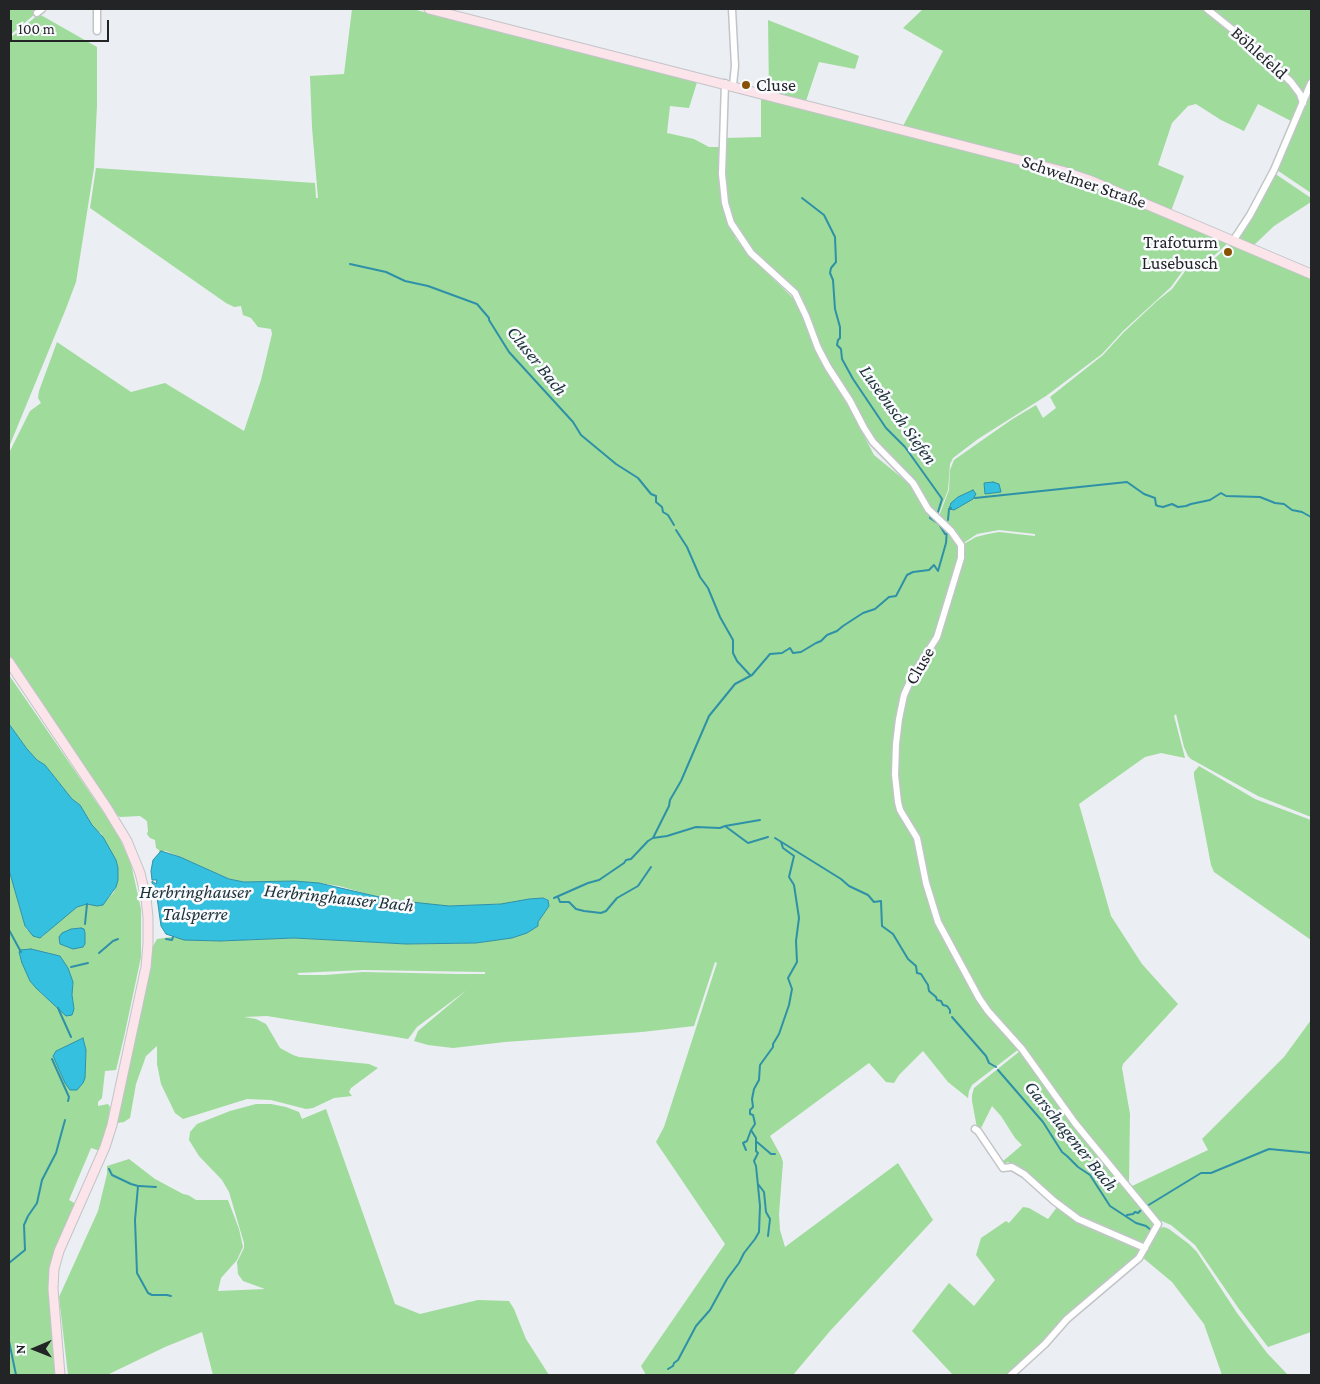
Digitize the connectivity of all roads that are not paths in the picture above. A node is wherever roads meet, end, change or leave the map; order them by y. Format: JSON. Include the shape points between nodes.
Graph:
{"nodes":[{"id":1,"x":97,"y":9,"type":"edge"},
{"id":2,"x":429,"y":9,"type":"edge"},
{"id":3,"x":732,"y":9,"type":"edge"},
{"id":4,"x":1207,"y":9,"type":"edge"},
{"id":5,"x":97,"y":31,"type":"dead end"},
{"id":6,"x":729,"y":84,"type":"junction"},
{"id":7,"x":1311,"y":84,"type":"edge"},
{"id":8,"x":1303,"y":104,"type":"junction"},
{"id":9,"x":1233,"y":241,"type":"junction"},
{"id":10,"x":1311,"y":274,"type":"edge"},
{"id":11,"x":9,"y":662,"type":"edge"},
{"id":12,"x":975,"y":1129,"type":"dead end"},
{"id":13,"x":1145,"y":1248,"type":"junction"},
{"id":14,"x":60,"y":1375,"type":"edge"},
{"id":15,"x":1011,"y":1375,"type":"edge"}],
"edges":[{"from":1,"to":5,"type":"street"},
{"from":2,"to":6,"type":"main road"},
{"from":3,"to":6,"type":"street","via":[[735,66]]},
{"from":4,"to":8,"type":"street","name":"Böhlefeld","via":[[1291,82]]},
{"from":6,"to":9,"type":"main road","name":"Schwelmer Straße","via":[[1062,171]]},
{"from":6,"to":13,"type":"street","name":"Cluse","via":[[722,174],[724,203],[731,223],[751,253],[795,293],[818,348],[873,442],[913,482],[928,509],[951,531],[961,546],[961,558],[937,637],[904,695],[896,744],[898,802],[917,838],[938,922],[988,1011],[1022,1049],[1075,1123],[1158,1224]]},
{"from":7,"to":8,"type":"street"},
{"from":8,"to":9,"type":"street","via":[[1274,170]]},
{"from":9,"to":10,"type":"main road","name":"Schwelmer Straße"},
{"from":11,"to":14,"type":"main road","via":[[121,830],[137,862],[148,908],[146,962],[112,1125],[106,1147],[61,1245],[54,1269],[52,1289]]},
{"from":12,"to":13,"type":"street","via":[[1003,1168],[1012,1167],[1024,1174],[1078,1219]]},
{"from":13,"to":15,"type":"street","via":[[1135,1261],[1067,1319]]}]}
